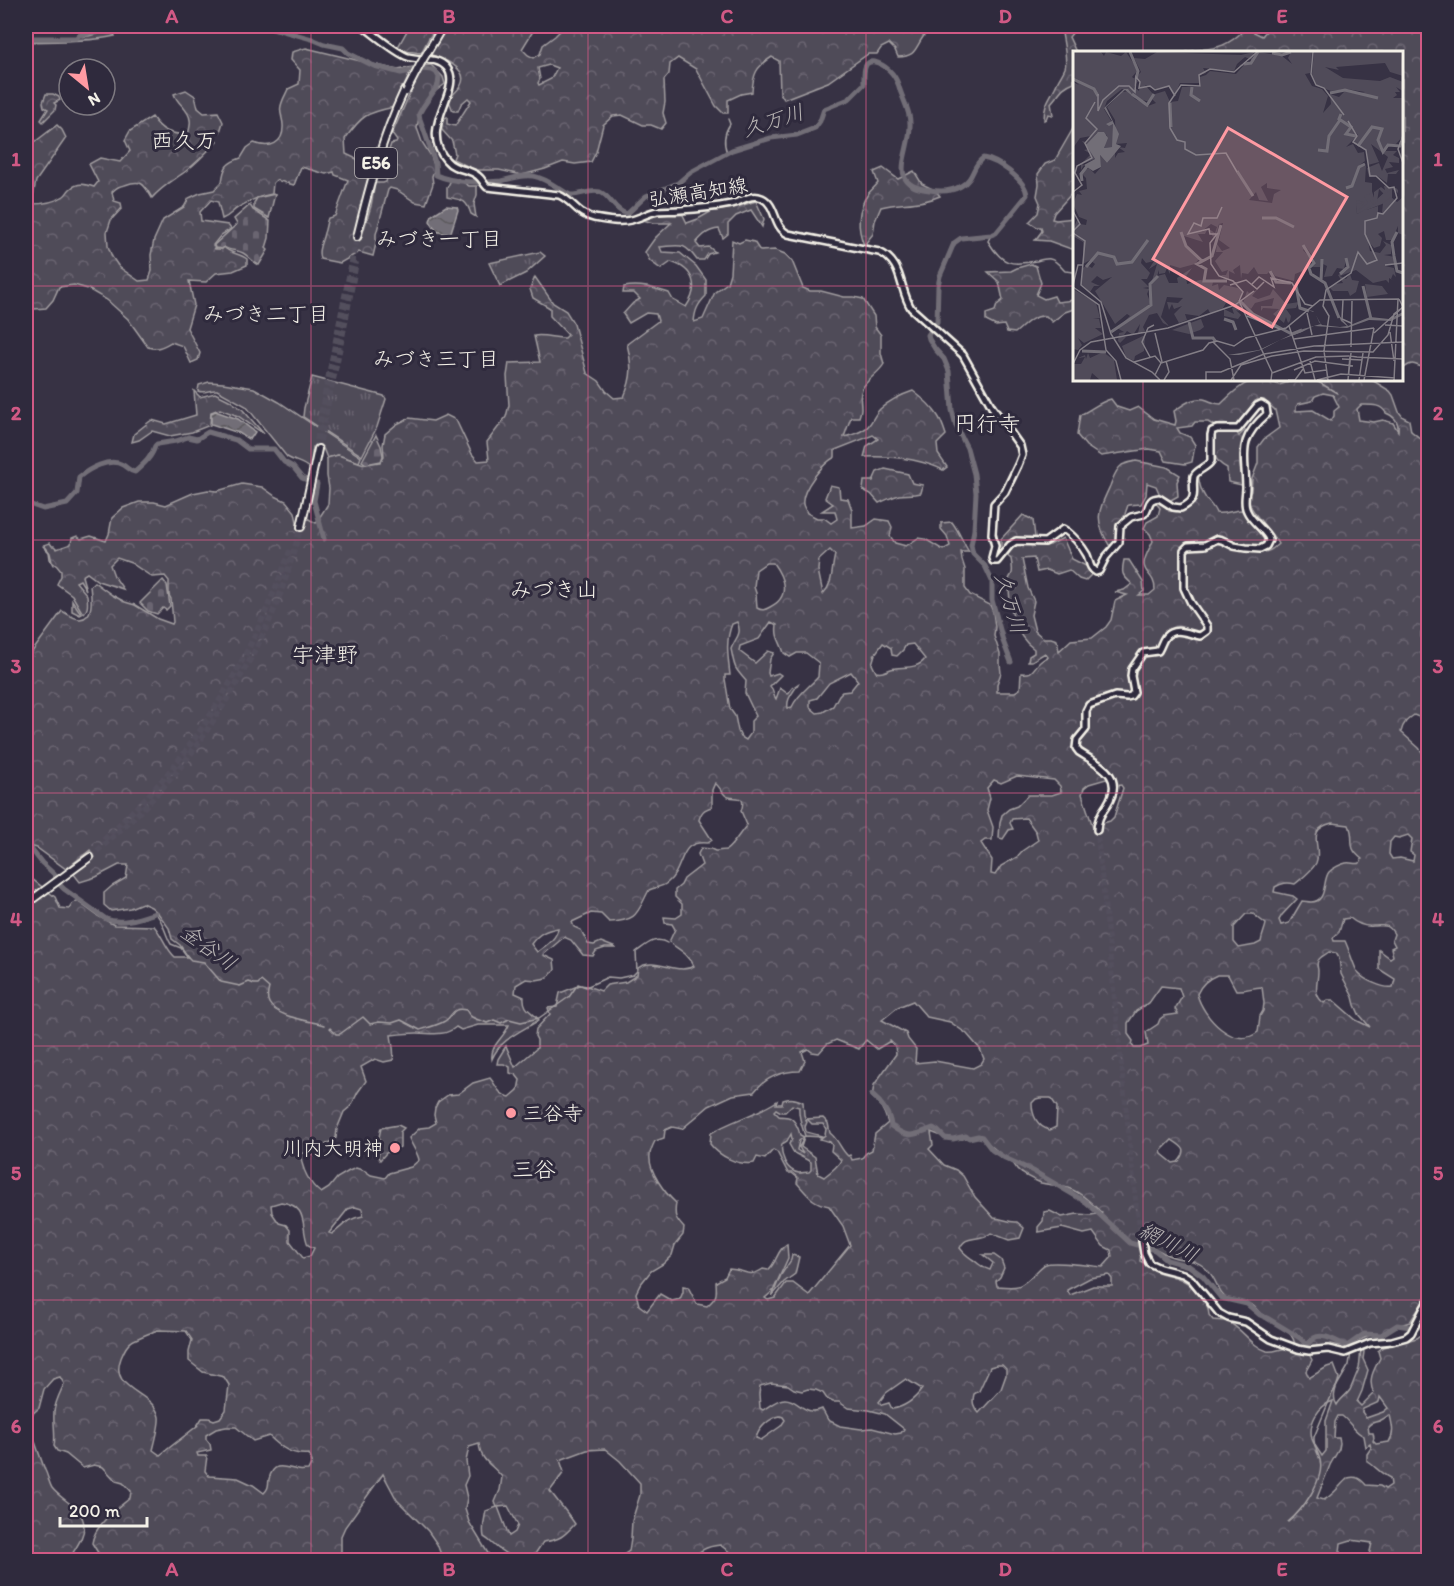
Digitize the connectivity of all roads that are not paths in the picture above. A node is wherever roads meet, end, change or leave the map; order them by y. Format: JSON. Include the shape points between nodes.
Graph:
{"nodes":[{"id":1,"x":363,"y":26,"type":"edge"},
{"id":2,"x":442,"y":26,"type":"edge"},
{"id":3,"x":359,"y":238,"type":"tunnel mouth"},
{"id":4,"x":317,"y":449,"type":"tunnel mouth"},
{"id":5,"x":300,"y":527,"type":"tunnel mouth"},
{"id":6,"x":1097,"y":830,"type":"tunnel mouth"},
{"id":7,"x":89,"y":856,"type":"tunnel mouth"},
{"id":8,"x":26,"y":903,"type":"edge"},
{"id":9,"x":1142,"y":1241,"type":"tunnel mouth"},
{"id":10,"x":1428,"y":1301,"type":"edge"}],
"edges":[{"from":1,"to":6,"type":"main road","name":"弘瀬高知線","via":[[404,55],[431,59],[447,68],[451,82],[436,132],[438,146],[450,164],[471,172],[487,186],[560,195],[588,217],[618,221],[759,197],[770,204],[779,226],[788,234],[886,256],[897,268],[908,303],[966,360],[1022,451],[1005,492],[994,504],[995,562],[1016,541],[1046,542],[1063,529],[1086,554],[1092,570],[1099,571],[1119,542],[1120,526],[1131,517],[1144,514],[1151,500],[1159,498],[1181,508],[1191,502],[1195,495],[1194,476],[1211,461],[1212,431],[1238,429],[1257,406],[1264,405],[1267,414],[1254,425],[1244,453],[1245,506],[1269,540],[1260,549],[1216,539],[1185,548],[1184,588],[1207,631],[1200,636],[1180,631],[1169,633],[1158,651],[1143,653],[1136,662],[1131,672],[1131,696],[1115,696],[1091,703],[1087,708],[1086,729],[1076,748],[1106,769],[1113,788]]},
{"from":2,"to":3,"type":"highway","number":"E56","bridge":true,"via":[[405,92],[380,160]]},
{"from":4,"to":5,"type":"highway"},
{"from":7,"to":8,"type":"highway"},
{"from":9,"to":10,"type":"main road","via":[[1147,1260],[1191,1279],[1220,1313],[1246,1322],[1279,1343],[1304,1351],[1325,1349],[1342,1353],[1374,1342],[1399,1340],[1413,1330]]}]}
